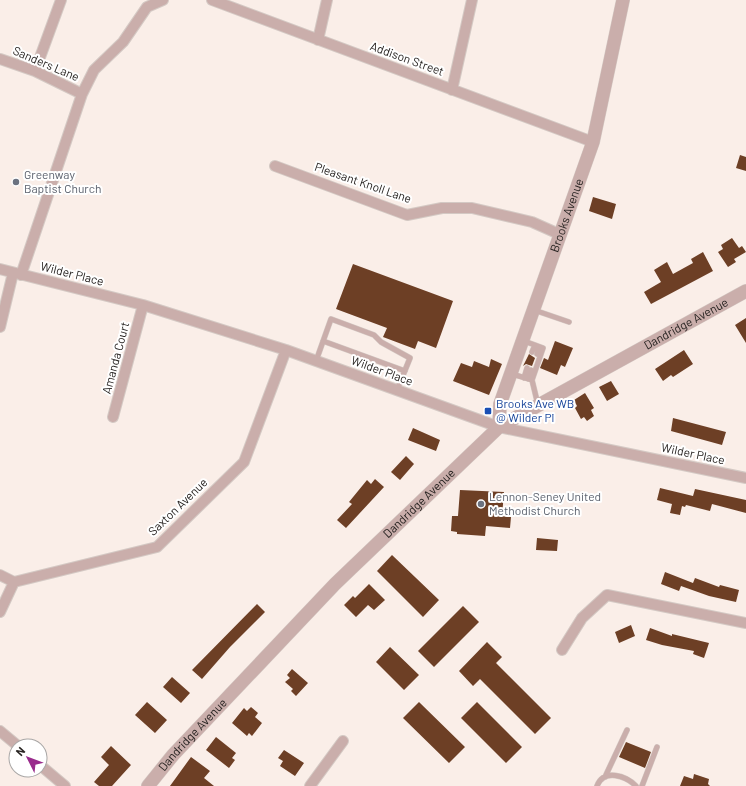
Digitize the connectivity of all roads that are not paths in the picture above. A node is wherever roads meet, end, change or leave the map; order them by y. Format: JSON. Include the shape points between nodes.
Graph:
{"nodes":[{"id":1,"x":61,"y":0,"type":"edge"},
{"id":2,"x":163,"y":0,"type":"edge"},
{"id":3,"x":212,"y":0,"type":"edge"},
{"id":4,"x":327,"y":0,"type":"edge"},
{"id":5,"x":472,"y":0,"type":"edge"},
{"id":6,"x":623,"y":0,"type":"edge"},
{"id":7,"x":318,"y":40,"type":"junction"},
{"id":8,"x":0,"y":59,"type":"edge"},
{"id":9,"x":35,"y":71,"type":"junction"},
{"id":10,"x":452,"y":90,"type":"junction"},
{"id":11,"x":82,"y":94,"type":"junction"},
{"id":12,"x":593,"y":142,"type":"junction"},
{"id":13,"x":275,"y":166,"type":"dead end"},
{"id":14,"x":559,"y":234,"type":"junction"},
{"id":15,"x":0,"y":269,"type":"edge"},
{"id":16,"x":17,"y":274,"type":"junction"},
{"id":17,"x":746,"y":291,"type":"edge"},
{"id":18,"x":143,"y":306,"type":"junction"},
{"id":19,"x":533,"y":310,"type":"junction"},
{"id":20,"x":569,"y":322,"type":"dead end"},
{"id":21,"x":0,"y":327,"type":"edge"},
{"id":22,"x":323,"y":341,"type":"junction"},
{"id":23,"x":522,"y":341,"type":"junction"},
{"id":24,"x":537,"y":346,"type":"junction"},
{"id":25,"x":286,"y":350,"type":"junction"},
{"id":26,"x":534,"y":353,"type":"dead end"},
{"id":27,"x":316,"y":361,"type":"junction"},
{"id":28,"x":529,"y":369,"type":"dead end"},
{"id":29,"x":405,"y":371,"type":"junction"},
{"id":30,"x":511,"y":373,"type":"junction"},
{"id":31,"x":528,"y":379,"type":"junction"},
{"id":32,"x":397,"y":390,"type":"junction"},
{"id":33,"x":538,"y":406,"type":"junction"},
{"id":34,"x":113,"y":417,"type":"dead end"},
{"id":35,"x":499,"y":427,"type":"junction"},
{"id":36,"x":746,"y":478,"type":"edge"},
{"id":37,"x":0,"y":575,"type":"edge"},
{"id":38,"x":14,"y":582,"type":"junction"},
{"id":39,"x":0,"y":612,"type":"edge"},
{"id":40,"x":746,"y":623,"type":"edge"},
{"id":41,"x":562,"y":650,"type":"dead end"},
{"id":42,"x":626,"y":730,"type":"dead end"},
{"id":43,"x":0,"y":731,"type":"edge"},
{"id":44,"x":8,"y":738,"type":"edge"},
{"id":45,"x":343,"y":741,"type":"dead end"},
{"id":46,"x":657,"y":747,"type":"dead end"},
{"id":47,"x":48,"y":772,"type":"edge"},
{"id":48,"x":605,"y":777,"type":"junction"},
{"id":49,"x":150,"y":785,"type":"edge"},
{"id":50,"x":65,"y":786,"type":"edge"},
{"id":51,"x":310,"y":786,"type":"edge"},
{"id":52,"x":597,"y":786,"type":"edge"},
{"id":53,"x":636,"y":786,"type":"edge"},
{"id":54,"x":642,"y":786,"type":"edge"}],
"edges":[{"from":1,"to":9,"type":"street"},
{"from":2,"to":11,"type":"street","via":[[147,7],[123,42],[94,70]]},
{"from":3,"to":7,"type":"street","name":"Addison Street"},
{"from":4,"to":7,"type":"street"},
{"from":5,"to":10,"type":"street"},
{"from":6,"to":12,"type":"street","name":"Brooks Avenue"},
{"from":7,"to":10,"type":"street","name":"Addison Street"},
{"from":8,"to":9,"type":"street","name":"Sanders Lane"},
{"from":9,"to":11,"type":"street","name":"Sanders Lane"},
{"from":10,"to":12,"type":"street","name":"Addison Street"},
{"from":11,"to":16,"type":"street"},
{"from":12,"to":14,"type":"street","name":"Brooks Avenue"},
{"from":13,"to":14,"type":"street","name":"Pleasant Knoll Lane","via":[[407,215],[442,208],[472,208],[532,222]]},
{"from":14,"to":19,"type":"street","name":"Brooks Avenue"},
{"from":15,"to":16,"type":"street","name":"Wilder Place"},
{"from":16,"to":18,"type":"street","name":"Wilder Place"},
{"from":16,"to":21,"type":"street"},
{"from":17,"to":33,"type":"street","name":"Dandridge Avenue"},
{"from":18,"to":25,"type":"street","name":"Wilder Place"},
{"from":18,"to":34,"type":"street","name":"Amanda Court"},
{"from":19,"to":20,"type":"lane"},
{"from":19,"to":23,"type":"street","name":"Brooks Avenue"},
{"from":22,"to":27,"type":"lane"},
{"from":22,"to":29,"type":"lane"},
{"from":22,"to":29,"type":"lane","via":[[331,319],[374,334],[381,342],[410,358]]},
{"from":23,"to":24,"type":"lane"},
{"from":23,"to":30,"type":"street","name":"Brooks Avenue"},
{"from":24,"to":26,"type":"lane"},
{"from":24,"to":31,"type":"lane","via":[[543,348]]},
{"from":25,"to":27,"type":"street","name":"Wilder Place"},
{"from":25,"to":38,"type":"street","name":"Saxton Avenue","via":[[244,462],[156,547]]},
{"from":27,"to":32,"type":"street","name":"Wilder Place"},
{"from":28,"to":31,"type":"lane"},
{"from":29,"to":32,"type":"lane"},
{"from":30,"to":31,"type":"lane"},
{"from":30,"to":35,"type":"street","name":"Brooks Avenue","via":[[500,404]]},
{"from":31,"to":33,"type":"lane"},
{"from":32,"to":35,"type":"street","name":"Wilder Place"},
{"from":33,"to":35,"type":"street","name":"Dandridge Avenue"},
{"from":35,"to":36,"type":"street","name":"Wilder Place"},
{"from":35,"to":49,"type":"street","name":"Dandridge Avenue","via":[[403,524],[335,584],[173,755]]},
{"from":37,"to":38,"type":"street"},
{"from":38,"to":39,"type":"street"},
{"from":40,"to":41,"type":"street","via":[[607,595],[582,618]]},
{"from":42,"to":48,"type":"lane"},
{"from":43,"to":44,"type":"street"},
{"from":45,"to":51,"type":"street"},
{"from":46,"to":54,"type":"lane"},
{"from":47,"to":50,"type":"street"},
{"from":48,"to":52,"type":"lane"},
{"from":48,"to":53,"type":"lane","via":[[625,777]]}]}
